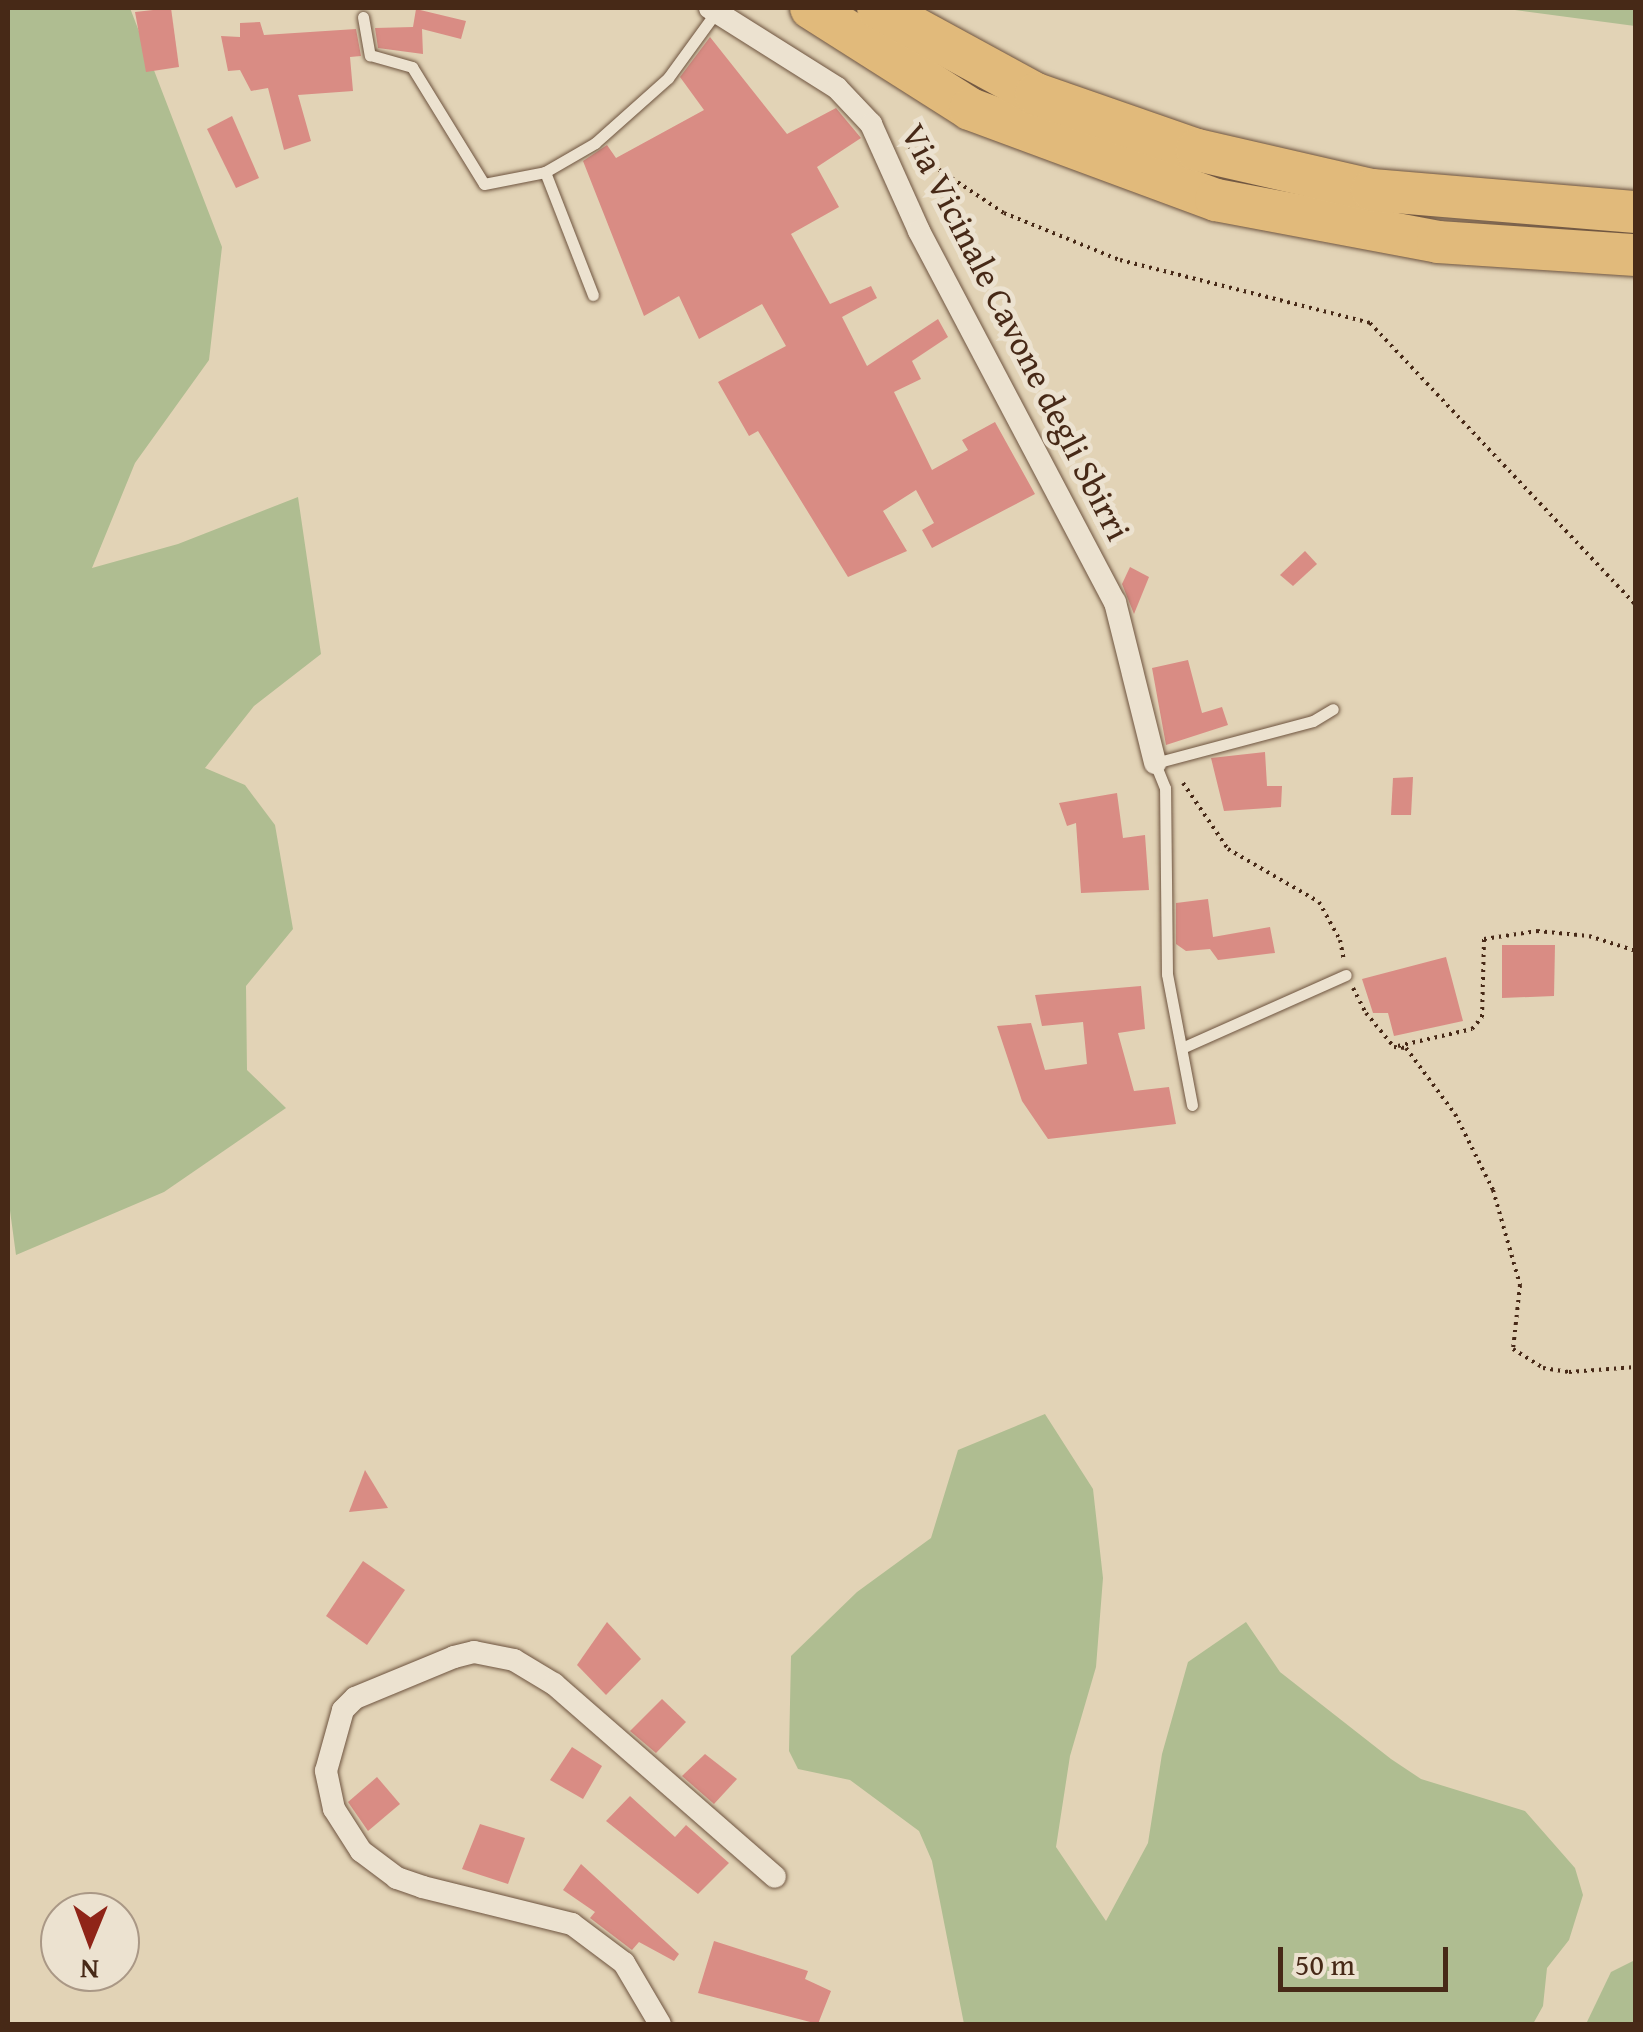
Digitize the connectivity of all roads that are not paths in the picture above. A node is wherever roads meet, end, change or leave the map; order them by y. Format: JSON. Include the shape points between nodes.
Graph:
{"nodes":[{"id":1,"x":812,"y":8,"type":"edge"},
{"id":2,"x":878,"y":8,"type":"edge"},
{"id":3,"x":713,"y":10,"type":"edge"},
{"id":4,"x":363,"y":18,"type":"dead end"},
{"id":5,"x":545,"y":172,"type":"junction"},
{"id":6,"x":1636,"y":202,"type":"edge"},
{"id":7,"x":1590,"y":211,"type":"junction"},
{"id":8,"x":1636,"y":212,"type":"edge"},
{"id":9,"x":1636,"y":255,"type":"edge"},
{"id":10,"x":592,"y":295,"type":"dead end"},
{"id":11,"x":1333,"y":708,"type":"dead end"},
{"id":12,"x":1155,"y":762,"type":"junction"},
{"id":13,"x":1346,"y":976,"type":"road end"},
{"id":14,"x":1184,"y":1047,"type":"junction"},
{"id":15,"x":1192,"y":1105,"type":"dead end"},
{"id":16,"x":775,"y":1876,"type":"dead end"},
{"id":17,"x":660,"y":2024,"type":"edge"}],
"edges":[{"from":1,"to":9,"type":"highway","via":[[970,108],[1216,200],[1438,242]]},
{"from":2,"to":7,"type":"highway","via":[[1036,94],[1197,150],[1372,190]]},
{"from":3,"to":5,"type":"lane","via":[[668,78],[594,143]]},
{"from":3,"to":12,"type":"street","name":"Via Vicinale Cavone degli Sbirri","via":[[837,88],[871,124],[919,231],[1115,602]]},
{"from":4,"to":5,"type":"lane","via":[[370,55],[412,67],[484,184]]},
{"from":5,"to":10,"type":"lane"},
{"from":6,"to":7,"type":"lane"},
{"from":7,"to":8,"type":"highway"},
{"from":11,"to":12,"type":"lane","via":[[1312,721]]},
{"from":12,"to":14,"type":"lane","via":[[1165,788],[1167,974]]},
{"from":13,"to":14,"type":"lane"},
{"from":14,"to":15,"type":"lane"},
{"from":16,"to":17,"type":"street","via":[[554,1684],[514,1660],[474,1652],[454,1657],[355,1698],[344,1710],[326,1771],[334,1809],[361,1851],[422,1888],[572,1924],[624,1963]]}]}
